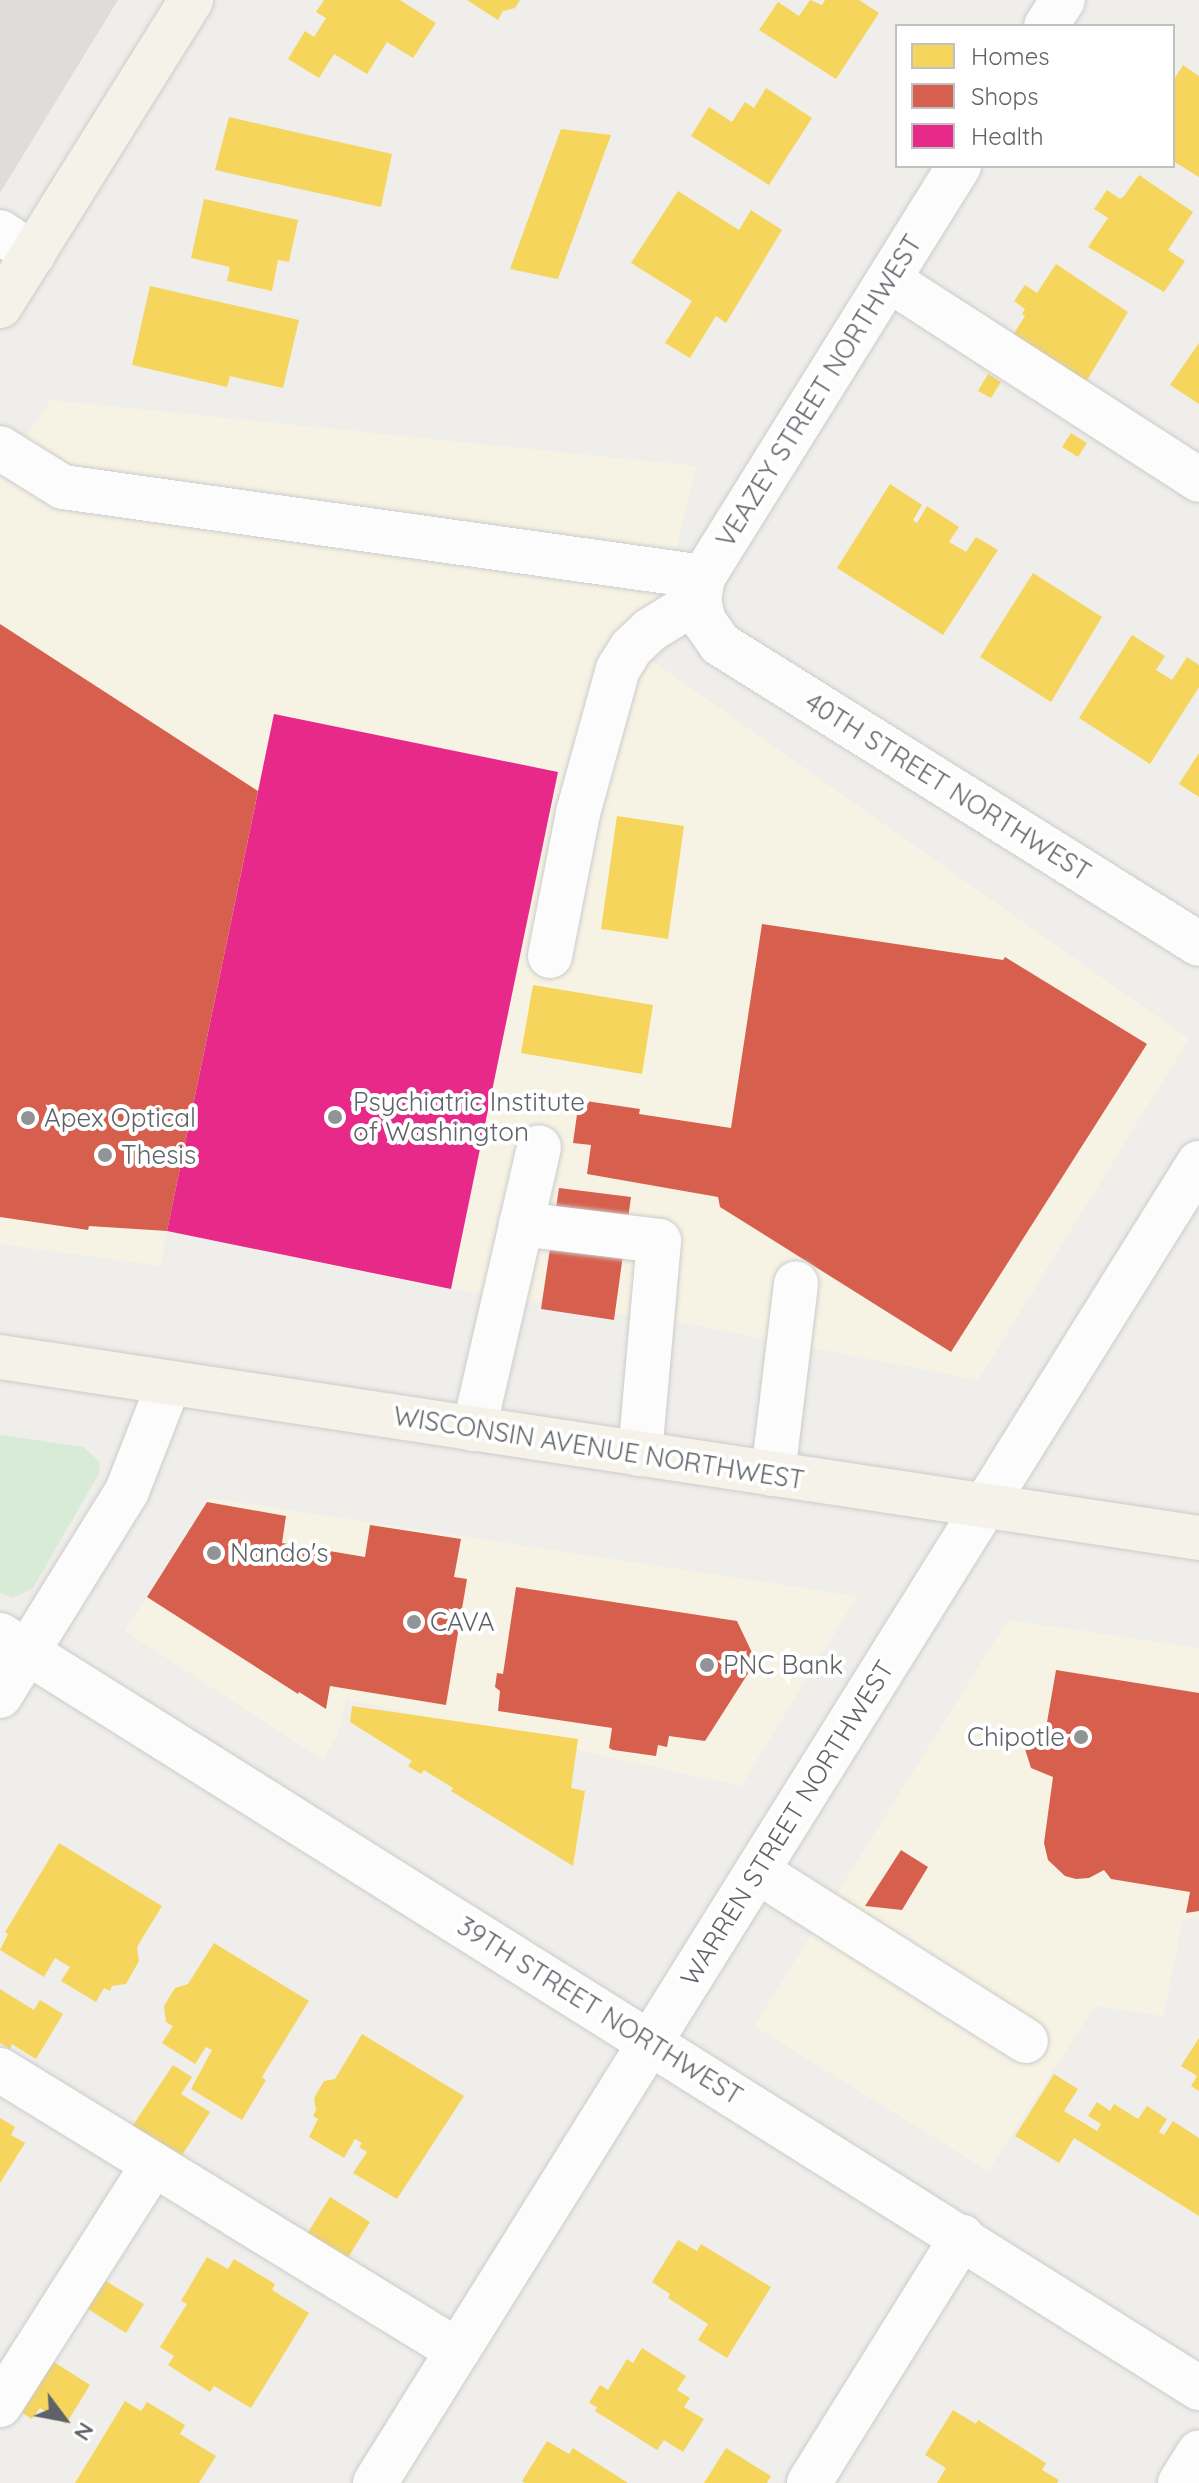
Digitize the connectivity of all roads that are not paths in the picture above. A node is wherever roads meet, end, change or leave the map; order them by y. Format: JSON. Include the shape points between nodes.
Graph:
{"nodes":[{"id":1,"x":191,"y":0,"type":"edge"},
{"id":2,"x":1063,"y":0,"type":"edge"},
{"id":3,"x":1047,"y":24,"type":"edge"},
{"id":4,"x":958,"y":168,"type":"edge"},
{"id":5,"x":16,"y":243,"type":"edge"},
{"id":6,"x":889,"y":280,"type":"junction"},
{"id":7,"x":0,"y":306,"type":"edge"},
{"id":8,"x":0,"y":448,"type":"edge"},
{"id":9,"x":1199,"y":480,"type":"edge"},
{"id":10,"x":702,"y":599,"type":"junction"},
{"id":11,"x":1199,"y":944,"type":"edge"},
{"id":12,"x":550,"y":956,"type":"dead end"},
{"id":13,"x":539,"y":1147,"type":"dead end"},
{"id":14,"x":1199,"y":1163,"type":"edge"},
{"id":15,"x":521,"y":1224,"type":"junction"},
{"id":16,"x":796,"y":1283,"type":"dead end"},
{"id":17,"x":0,"y":1357,"type":"edge"},
{"id":18,"x":169,"y":1383,"type":"junction"},
{"id":19,"x":474,"y":1429,"type":"junction"},
{"id":20,"x":640,"y":1454,"type":"junction"},
{"id":21,"x":773,"y":1474,"type":"junction"},
{"id":22,"x":985,"y":1505,"type":"junction"},
{"id":23,"x":1199,"y":1538,"type":"edge"},
{"id":24,"x":14,"y":1644,"type":"edge"},
{"id":25,"x":0,"y":1696,"type":"edge"},
{"id":26,"x":757,"y":1871,"type":"junction"},
{"id":27,"x":1026,"y":2041,"type":"dead end"},
{"id":28,"x":650,"y":2043,"type":"junction"},
{"id":29,"x":0,"y":2070,"type":"edge"},
{"id":30,"x":152,"y":2166,"type":"junction"},
{"id":31,"x":962,"y":2237,"type":"junction"},
{"id":32,"x":458,"y":2351,"type":"junction"},
{"id":33,"x":1199,"y":2388,"type":"edge"},
{"id":34,"x":0,"y":2405,"type":"edge"},
{"id":35,"x":1199,"y":2453,"type":"edge"},
{"id":36,"x":375,"y":2483,"type":"edge"},
{"id":37,"x":809,"y":2483,"type":"edge"},
{"id":38,"x":1180,"y":2483,"type":"edge"}],
"edges":[{"from":1,"to":5,"type":"main road"},
{"from":2,"to":3,"type":"street"},
{"from":4,"to":6,"type":"street","name":"VEAZEY STREET NORTHWEST"},
{"from":5,"to":7,"type":"main road"},
{"from":6,"to":9,"type":"street"},
{"from":6,"to":10,"type":"street","name":"VEAZEY STREET NORTHWEST"},
{"from":8,"to":10,"type":"street","via":[[63,487]]},
{"from":10,"to":11,"type":"street","name":"40TH STREET NORTHWEST","via":[[720,644]]},
{"from":10,"to":12,"type":"street","via":[[650,630],[618,669],[578,813]]},
{"from":13,"to":15,"type":"street"},
{"from":14,"to":22,"type":"street","name":"WARREN STREET NORTHWEST"},
{"from":15,"to":19,"type":"street"},
{"from":15,"to":20,"type":"street","via":[[659,1241]]},
{"from":16,"to":21,"type":"street"},
{"from":17,"to":18,"type":"main road","name":"WISCONSIN AVENUE NORTHWEST"},
{"from":18,"to":19,"type":"main road","name":"WISCONSIN AVENUE NORTHWEST"},
{"from":18,"to":24,"type":"street","via":[[127,1491]]},
{"from":19,"to":20,"type":"main road","name":"WISCONSIN AVENUE NORTHWEST"},
{"from":20,"to":21,"type":"main road","name":"WISCONSIN AVENUE NORTHWEST"},
{"from":21,"to":22,"type":"main road","name":"WISCONSIN AVENUE NORTHWEST"},
{"from":22,"to":23,"type":"main road","name":"WISCONSIN AVENUE NORTHWEST"},
{"from":22,"to":26,"type":"street","name":"WARREN STREET NORTHWEST"},
{"from":24,"to":25,"type":"street"},
{"from":24,"to":28,"type":"street","name":"39TH STREET NORTHWEST"},
{"from":26,"to":27,"type":"street"},
{"from":26,"to":28,"type":"street","name":"WARREN STREET NORTHWEST"},
{"from":28,"to":31,"type":"street","name":"39TH STREET NORTHWEST"},
{"from":28,"to":32,"type":"street","name":"WARREN STREET NORTHWEST"},
{"from":29,"to":30,"type":"street"},
{"from":30,"to":32,"type":"street"},
{"from":30,"to":34,"type":"street"},
{"from":31,"to":33,"type":"street","name":"39TH STREET NORTHWEST"},
{"from":31,"to":37,"type":"street"},
{"from":32,"to":36,"type":"street","name":"WARREN STREET NORTHWEST"},
{"from":35,"to":38,"type":"street"}]}
